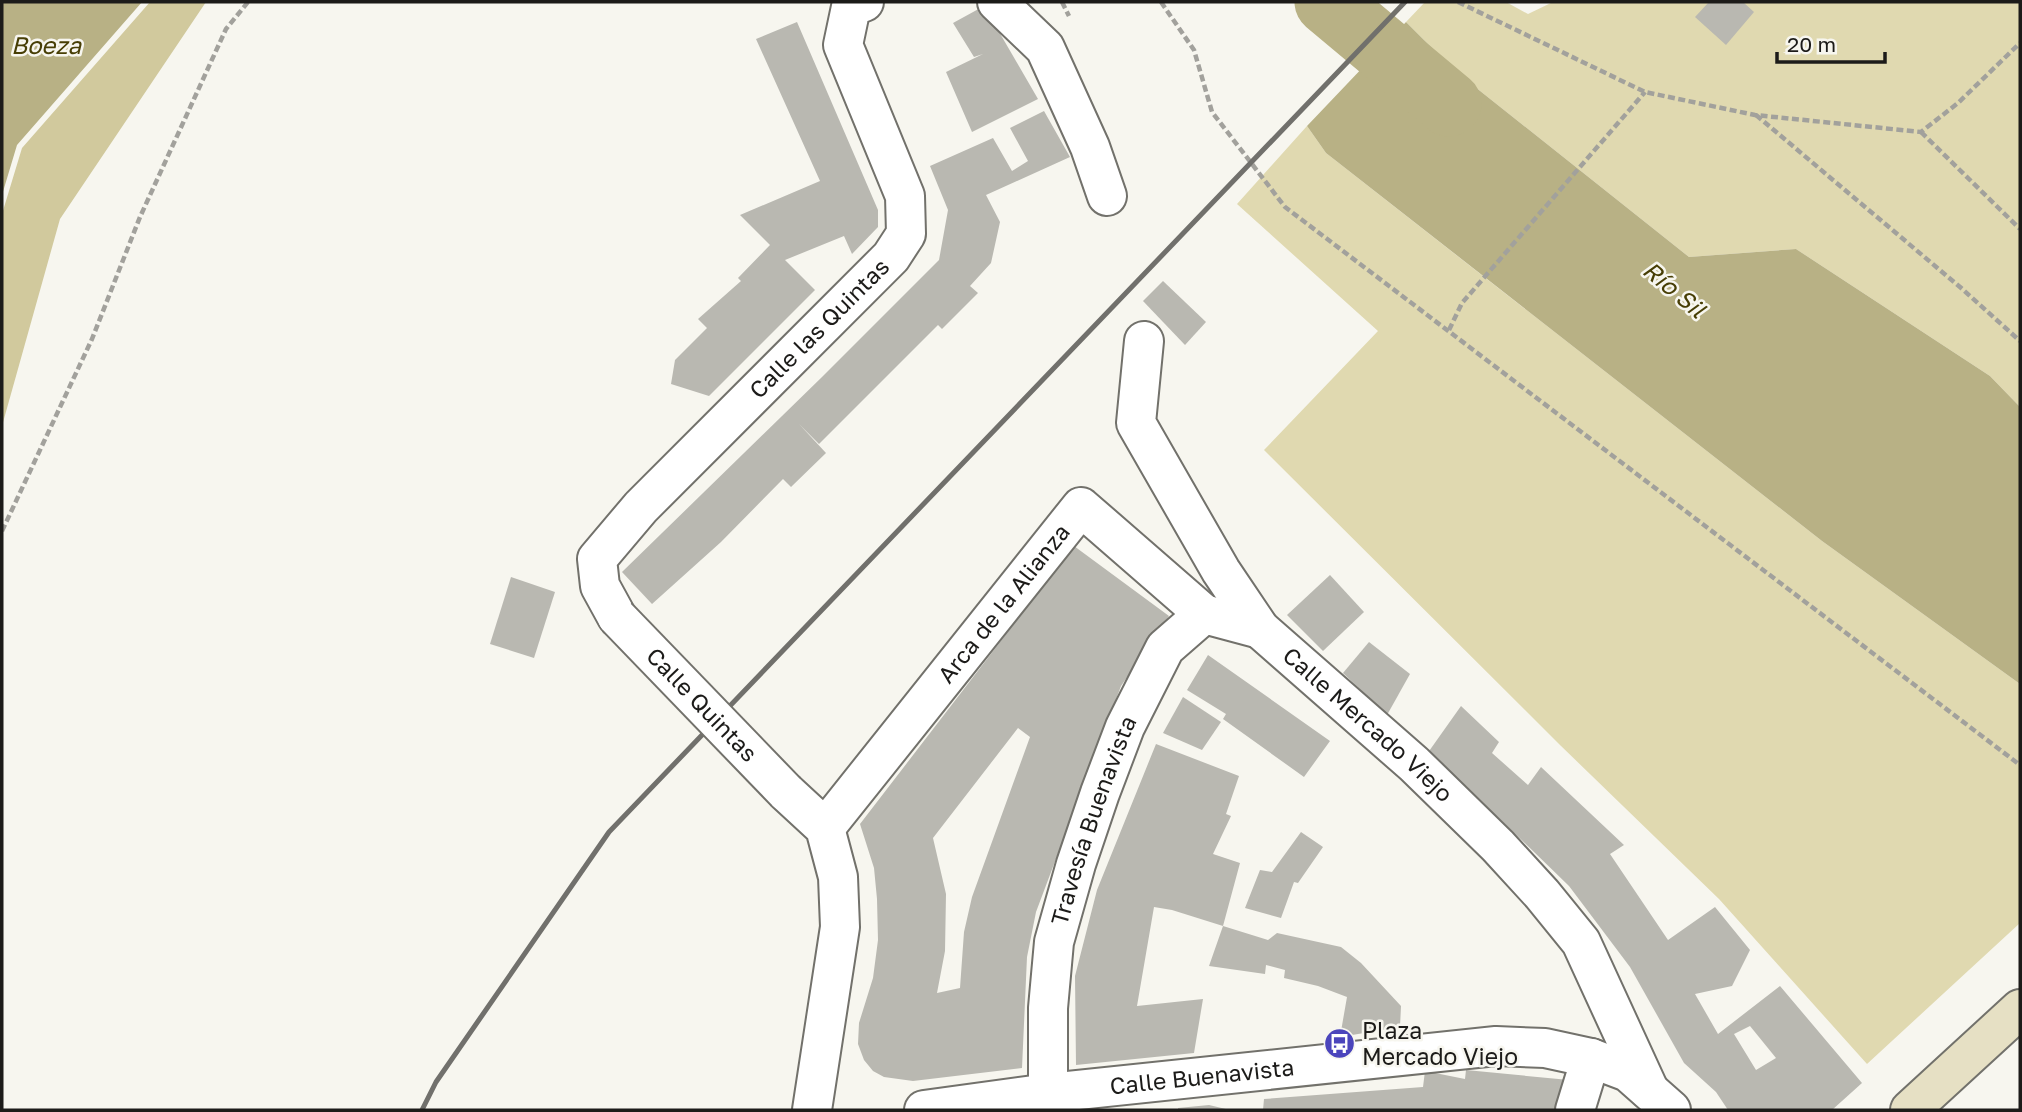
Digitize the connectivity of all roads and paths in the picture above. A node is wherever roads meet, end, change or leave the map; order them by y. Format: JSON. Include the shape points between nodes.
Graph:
{"nodes":[{"id":1,"x":248,"y":2,"type":"edge"},
{"id":2,"x":864,"y":2,"type":"edge"},
{"id":3,"x":998,"y":2,"type":"edge"},
{"id":4,"x":1161,"y":2,"type":"edge"},
{"id":5,"x":1458,"y":2,"type":"edge"},
{"id":6,"x":2020,"y":43,"type":"edge"},
{"id":7,"x":1645,"y":92,"type":"junction"},
{"id":8,"x":1755,"y":115,"type":"junction"},
{"id":9,"x":1921,"y":132,"type":"junction"},
{"id":10,"x":1107,"y":196,"type":"dead end"},
{"id":11,"x":2020,"y":229,"type":"edge"},
{"id":12,"x":1449,"y":330,"type":"junction"},
{"id":13,"x":1144,"y":341,"type":"dead end"},
{"id":14,"x":2020,"y":341,"type":"edge"},
{"id":15,"x":2,"y":531,"type":"edge"},
{"id":16,"x":1204,"y":614,"type":"junction"},
{"id":17,"x":617,"y":617,"type":"joint"},
{"id":18,"x":1260,"y":629,"type":"junction"},
{"id":19,"x":2020,"y":765,"type":"edge"},
{"id":20,"x":825,"y":828,"type":"junction"},
{"id":21,"x":2020,"y":1009,"type":"edge"},
{"id":22,"x":1591,"y":1058,"type":"junction"},
{"id":23,"x":1660,"y":1100,"type":"edge"},
{"id":24,"x":1049,"y":1102,"type":"edge"},
{"id":25,"x":812,"y":1110,"type":"edge"},
{"id":26,"x":924,"y":1110,"type":"edge"},
{"id":27,"x":1575,"y":1110,"type":"edge"},
{"id":28,"x":1910,"y":1110,"type":"edge"}],
"edges":[{"from":1,"to":15,"type":"path","via":[[226,29],[140,217],[92,339]]},
{"from":2,"to":17,"type":"street","name":"Calle las Quintas","via":[[851,7],[843,46],[905,196],[906,233],[891,257],[642,507],[597,559],[600,586]]},
{"from":3,"to":10,"type":"street","via":[[1045,48]]},
{"from":4,"to":12,"type":"path","via":[[1194,50],[1212,112],[1285,207]]},
{"from":5,"to":7,"type":"path"},
{"from":6,"to":9,"type":"path"},
{"from":7,"to":8,"type":"path"},
{"from":7,"to":12,"type":"path","via":[[1462,303]]},
{"from":8,"to":9,"type":"path"},
{"from":8,"to":14,"type":"path"},
{"from":9,"to":11,"type":"path"},
{"from":12,"to":19,"type":"path"},
{"from":13,"to":18,"type":"street","name":"Calle Mercado Viejo","via":[[1136,423],[1221,571]]},
{"from":16,"to":18,"type":"street"},
{"from":16,"to":20,"type":"street","name":"Arca de la Alianza","via":[[1081,507]]},
{"from":16,"to":24,"type":"street","name":"Travesía Buenavista","via":[[1165,648],[1125,727],[1076,864],[1054,942],[1048,1008]]},
{"from":17,"to":20,"type":"street","name":"Calle Quintas","bridge":true},
{"from":18,"to":23,"type":"street","name":"Calle Mercado Viejo","via":[[1414,764],[1542,894],[1581,943]]},
{"from":20,"to":25,"type":"street","via":[[838,877],[840,927]]},
{"from":21,"to":28,"type":"main road"},
{"from":22,"to":23,"type":"street","name":"Calle Buenavista","via":[[1628,1072]]},
{"from":22,"to":24,"type":"street","name":"Calle Buenavista","via":[[1545,1048],[1496,1046]]},
{"from":22,"to":27,"type":"street"},
{"from":24,"to":26,"type":"street","name":"Calle Buenavista"}]}
